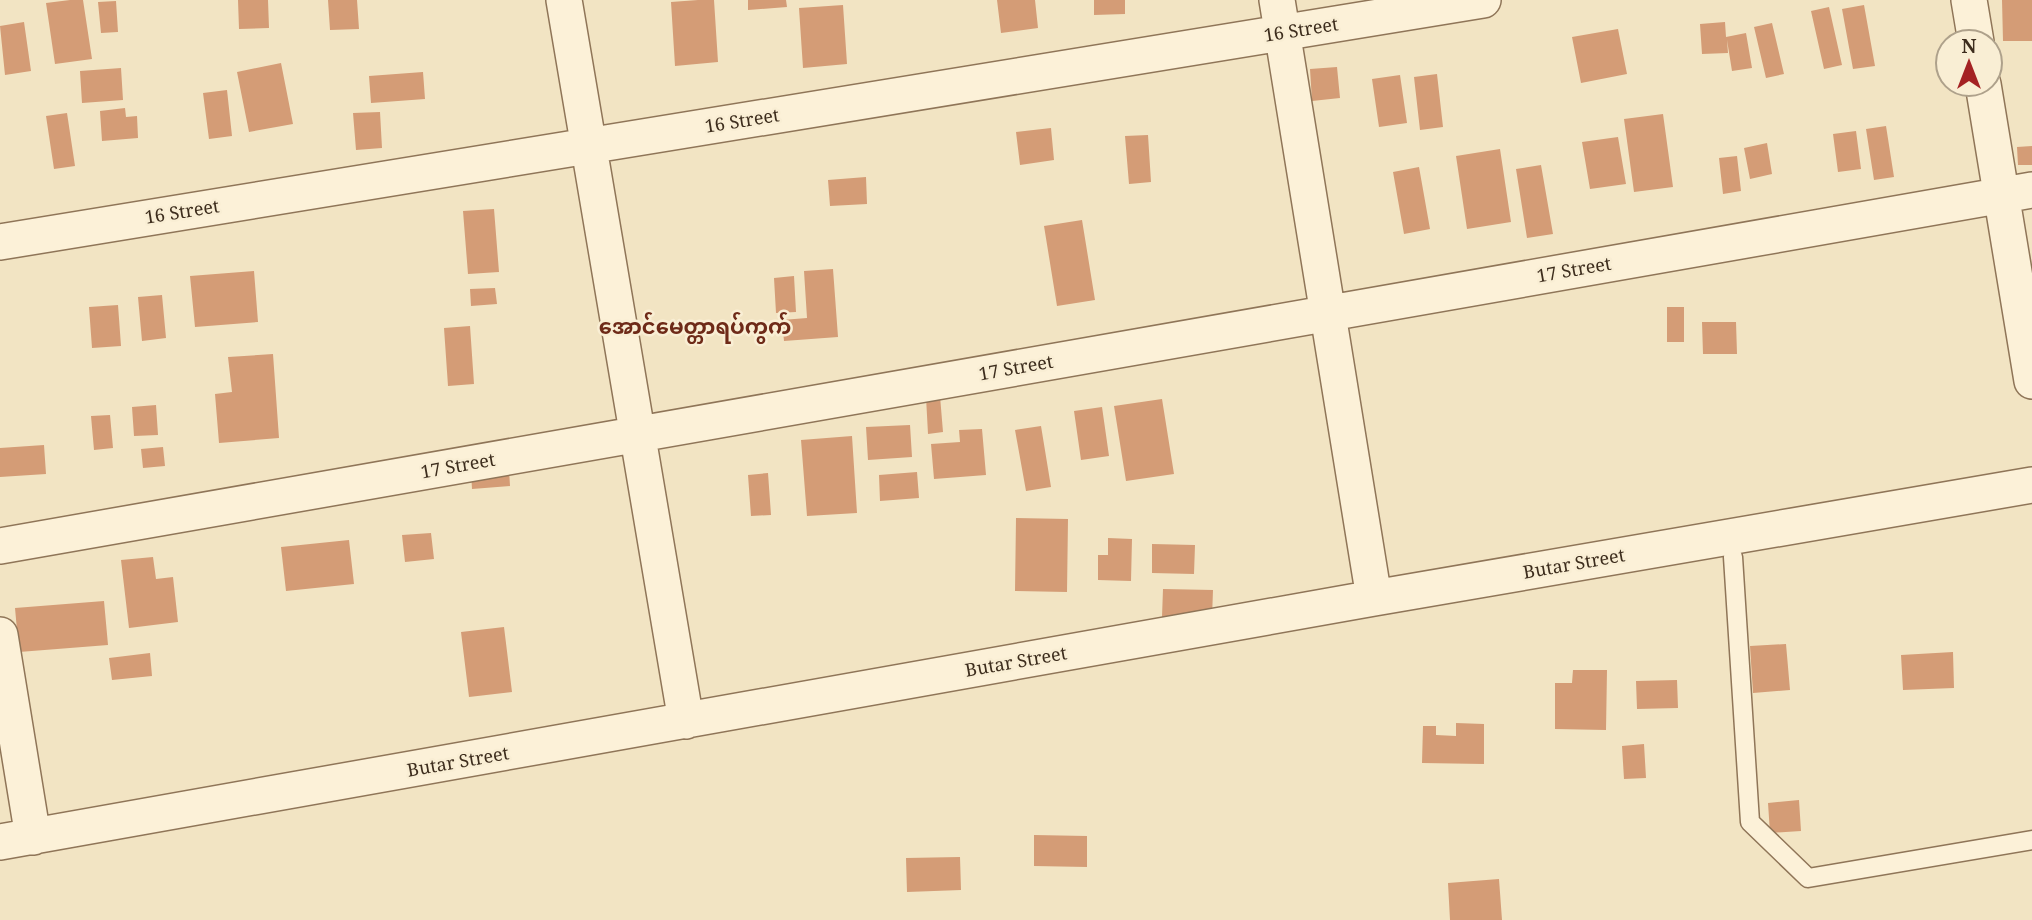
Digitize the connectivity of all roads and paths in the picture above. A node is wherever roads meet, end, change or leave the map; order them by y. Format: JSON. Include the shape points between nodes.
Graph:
{"nodes":[{"id":1,"x":564,"y":0,"type":"edge"},
{"id":2,"x":1483,"y":0,"type":"edge"},
{"id":3,"x":1969,"y":0,"type":"edge"},
{"id":4,"x":1280,"y":16,"type":"edge"},
{"id":5,"x":1974,"y":28,"type":"edge"},
{"id":6,"x":1987,"y":98,"type":"edge"},
{"id":7,"x":589,"y":146,"type":"junction"},
{"id":8,"x":2016,"y":193,"type":"edge"},
{"id":9,"x":0,"y":242,"type":"edge"},
{"id":10,"x":1328,"y":313,"type":"junction"},
{"id":11,"x":2032,"y":381,"type":"edge"},
{"id":12,"x":638,"y":435,"type":"junction"},
{"id":13,"x":2032,"y":485,"type":"edge"},
{"id":14,"x":0,"y":546,"type":"edge"},
{"id":15,"x":1733,"y":556,"type":"dead end"},
{"id":16,"x":1374,"y":598,"type":"junction"},
{"id":17,"x":0,"y":635,"type":"edge"},
{"id":18,"x":686,"y":721,"type":"junction"},
{"id":19,"x":16,"y":839,"type":"edge"},
{"id":20,"x":2032,"y":840,"type":"edge"}],
"edges":[{"from":1,"to":7,"type":"street"},
{"from":2,"to":4,"type":"street","name":"16 Street"},
{"from":3,"to":5,"type":"street"},
{"from":4,"to":7,"type":"street","name":"16 Street"},
{"from":4,"to":10,"type":"street"},
{"from":6,"to":8,"type":"street"},
{"from":7,"to":9,"type":"street","name":"16 Street"},
{"from":7,"to":12,"type":"street"},
{"from":8,"to":10,"type":"street","name":"17 Street"},
{"from":8,"to":11,"type":"street"},
{"from":10,"to":12,"type":"street","name":"17 Street"},
{"from":10,"to":16,"type":"street"},
{"from":12,"to":14,"type":"street","name":"17 Street"},
{"from":12,"to":18,"type":"street"},
{"from":13,"to":16,"type":"street","name":"Butar Street"},
{"from":15,"to":20,"type":"lane","via":[[1750,822],[1808,878]]},
{"from":16,"to":18,"type":"street","name":"Butar Street"},
{"from":17,"to":19,"type":"street"},
{"from":18,"to":19,"type":"street","name":"Butar Street"}]}
